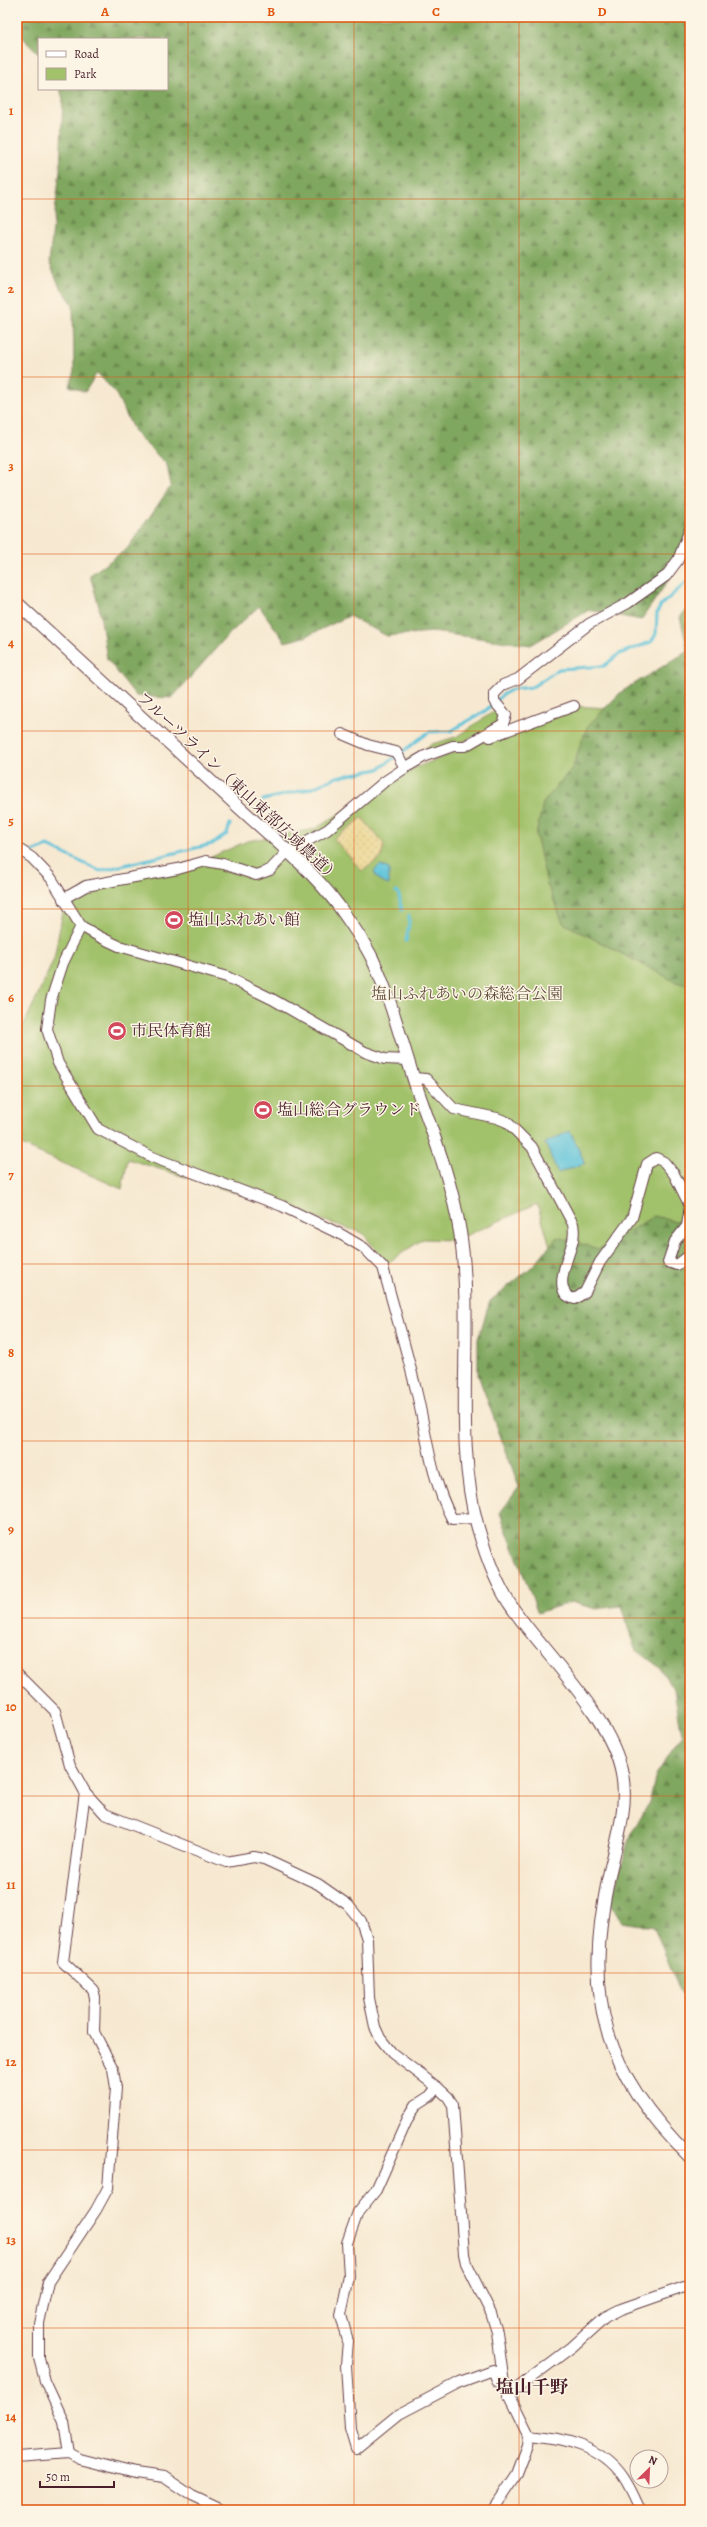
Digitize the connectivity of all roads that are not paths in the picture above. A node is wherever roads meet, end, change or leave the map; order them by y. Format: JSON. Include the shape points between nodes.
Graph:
{"nodes":[{"id":1,"x":690,"y":529,"type":"edge"},
{"id":2,"x":17,"y":603,"type":"edge"},
{"id":3,"x":574,"y":706,"type":"dead end"},
{"id":4,"x":342,"y":734,"type":"dead end"},
{"id":5,"x":465,"y":746,"type":"junction"},
{"id":6,"x":404,"y":765,"type":"junction"},
{"id":7,"x":17,"y":848,"type":"edge"},
{"id":8,"x":287,"y":852,"type":"junction"},
{"id":9,"x":63,"y":899,"type":"junction"},
{"id":10,"x":81,"y":926,"type":"junction"},
{"id":11,"x":407,"y":1060,"type":"junction"},
{"id":12,"x":414,"y":1078,"type":"junction"},
{"id":13,"x":690,"y":1255,"type":"edge"},
{"id":14,"x":475,"y":1518,"type":"junction"},
{"id":15,"x":17,"y":1673,"type":"edge"},
{"id":16,"x":84,"y":1792,"type":"junction"},
{"id":17,"x":437,"y":2087,"type":"junction"},
{"id":18,"x":690,"y":2157,"type":"edge"},
{"id":19,"x":690,"y":2285,"type":"edge"},
{"id":20,"x":504,"y":2384,"type":"junction"},
{"id":21,"x":508,"y":2395,"type":"junction"},
{"id":22,"x":529,"y":2435,"type":"junction"},
{"id":23,"x":69,"y":2454,"type":"junction"},
{"id":24,"x":17,"y":2457,"type":"edge"},
{"id":25,"x":222,"y":2510,"type":"edge"},
{"id":26,"x":493,"y":2510,"type":"edge"},
{"id":27,"x":640,"y":2510,"type":"edge"}],
"edges":[{"from":1,"to":5,"type":"street","via":[[678,560],[666,576],[628,603],[589,624],[518,679],[503,685],[494,694],[497,705],[506,715],[503,724]]},
{"from":2,"to":8,"type":"street","name":"フルーツライン（東山東部広域農道）"},
{"from":3,"to":5,"type":"street"},
{"from":4,"to":6,"type":"street","via":[[368,745],[396,752]]},
{"from":5,"to":6,"type":"street","via":[[453,746]]},
{"from":6,"to":8,"type":"street","via":[[328,830]]},
{"from":7,"to":9,"type":"street","via":[[32,858],[51,878]]},
{"from":8,"to":9,"type":"street","via":[[270,870],[256,875],[206,861],[172,871],[86,886]]},
{"from":8,"to":11,"type":"street","name":"フルーツライン（東山東部広域農道）","via":[[334,900],[363,943],[378,974]]},
{"from":9,"to":10,"type":"street"},
{"from":10,"to":11,"type":"street","via":[[119,946],[227,977],[365,1052],[385,1059]]},
{"from":10,"to":14,"type":"street","via":[[63,963],[51,1000],[47,1029],[58,1063],[98,1129],[152,1157],[282,1206],[342,1235],[375,1256],[383,1267],[417,1394],[440,1497],[452,1519]]},
{"from":11,"to":12,"type":"street","name":"フルーツライン（東山東部広域農道）"},
{"from":12,"to":13,"type":"street","via":[[426,1079],[454,1109],[507,1122],[532,1147],[574,1224],[574,1238],[561,1281],[565,1293],[571,1298],[575,1299],[585,1292],[600,1262],[632,1218],[647,1164],[656,1158],[664,1162],[674,1174],[690,1206],[687,1226],[676,1241],[668,1262],[677,1265]]},
{"from":12,"to":14,"type":"street","name":"フルーツライン（東山東部広域農道）","via":[[448,1180],[460,1232],[464,1289],[467,1460]]},
{"from":14,"to":18,"type":"street","name":"フルーツライン（東山東部広域農道）","via":[[483,1546],[511,1606],[606,1729],[618,1754],[624,1778],[624,1796],[599,1930],[598,1949],[598,1982],[604,2023],[628,2081],[661,2128]]},
{"from":15,"to":16,"type":"street","via":[[55,1711],[70,1765]]},
{"from":16,"to":17,"type":"street","via":[[98,1808],[115,1819],[174,1839],[226,1862],[254,1857],[264,1859],[318,1884],[348,1905],[361,1921],[367,1939],[369,1998],[380,2038],[392,2053]]},
{"from":16,"to":23,"type":"street","via":[[63,1962],[93,1990],[94,2032],[113,2069],[116,2088],[108,2188],[48,2282],[39,2323],[39,2358],[45,2381],[64,2422]]},
{"from":17,"to":20,"type":"street","via":[[448,2097],[455,2111],[464,2254],[497,2332]]},
{"from":17,"to":20,"type":"street","via":[[430,2096],[416,2105],[408,2118],[376,2190],[358,2212],[347,2243],[349,2276],[341,2315],[348,2341],[346,2365],[350,2429],[356,2449],[399,2414],[460,2382],[493,2370],[497,2380]]},
{"from":19,"to":21,"type":"street","via":[[621,2308],[605,2317],[572,2347]]},
{"from":20,"to":21,"type":"street"},
{"from":21,"to":22,"type":"street"},
{"from":22,"to":26,"type":"street","via":[[517,2474]]},
{"from":22,"to":27,"type":"street","via":[[558,2438],[588,2448],[614,2466],[624,2477]]},
{"from":23,"to":24,"type":"street"},
{"from":23,"to":25,"type":"street","via":[[135,2473],[164,2477],[192,2496]]}]}
